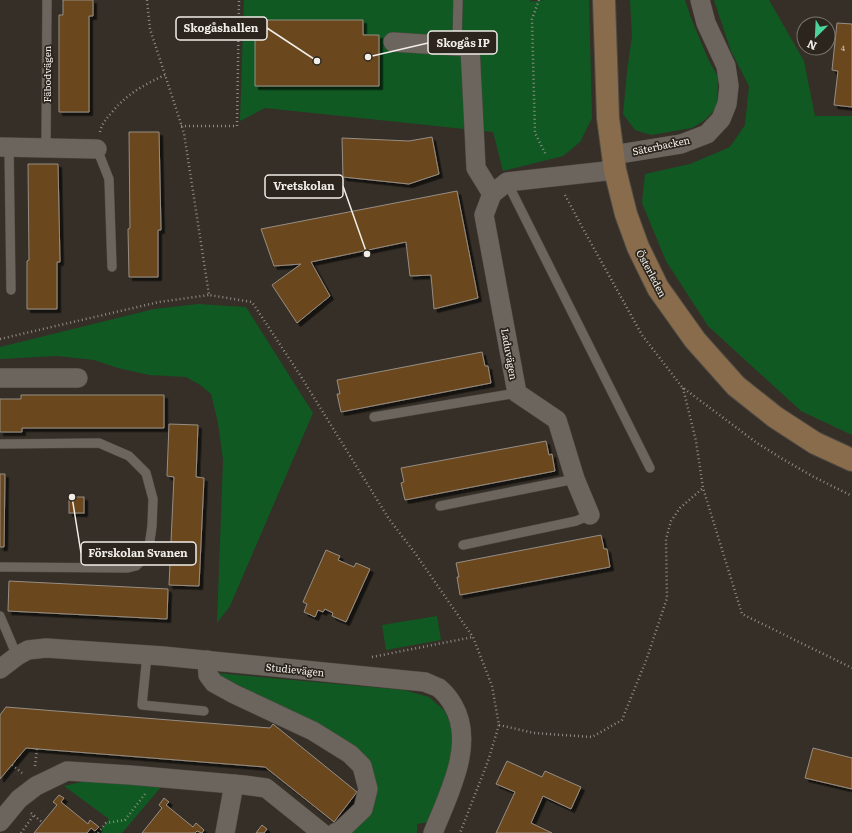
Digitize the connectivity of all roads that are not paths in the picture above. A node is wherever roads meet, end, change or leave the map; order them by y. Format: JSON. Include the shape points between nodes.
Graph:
{"nodes":[{"id":1,"x":47,"y":0,"type":"edge"},
{"id":2,"x":458,"y":0,"type":"edge"},
{"id":3,"x":604,"y":0,"type":"edge"},
{"id":4,"x":700,"y":0,"type":"edge"},
{"id":5,"x":393,"y":42,"type":"dead end"},
{"id":6,"x":457,"y":47,"type":"junction"},
{"id":7,"x":4,"y":147,"type":"edge"},
{"id":8,"x":46,"y":147,"type":"junction"},
{"id":9,"x":97,"y":149,"type":"joint"},
{"id":10,"x":614,"y":163,"type":"junction"},
{"id":11,"x":507,"y":182,"type":"junction"},
{"id":12,"x":492,"y":194,"type":"junction"},
{"id":13,"x":112,"y":267,"type":"dead end"},
{"id":14,"x":11,"y":290,"type":"dead end"},
{"id":15,"x":0,"y":378,"type":"edge"},
{"id":16,"x":78,"y":378,"type":"dead end"},
{"id":17,"x":517,"y":393,"type":"junction"},
{"id":18,"x":374,"y":417,"type":"dead end"},
{"id":19,"x":0,"y":444,"type":"edge"},
{"id":20,"x":852,"y":460,"type":"edge"},
{"id":21,"x":650,"y":468,"type":"dead end"},
{"id":22,"x":575,"y":479,"type":"junction"},
{"id":23,"x":440,"y":506,"type":"dead end"},
{"id":24,"x":590,"y":515,"type":"joint"},
{"id":25,"x":463,"y":545,"type":"dead end"},
{"id":26,"x":0,"y":567,"type":"edge"},
{"id":27,"x":0,"y":616,"type":"edge"},
{"id":28,"x":147,"y":655,"type":"junction"},
{"id":29,"x":17,"y":656,"type":"junction"},
{"id":30,"x":207,"y":660,"type":"junction"},
{"id":31,"x":0,"y":669,"type":"edge"},
{"id":32,"x":204,"y":711,"type":"dead end"},
{"id":33,"x":234,"y":784,"type":"junction"},
{"id":34,"x":0,"y":822,"type":"edge"},
{"id":35,"x":225,"y":833,"type":"edge"},
{"id":36,"x":322,"y":833,"type":"edge"},
{"id":37,"x":335,"y":833,"type":"edge"},
{"id":38,"x":433,"y":833,"type":"edge"}],
"edges":[{"from":1,"to":8,"type":"lane","name":"Fäbodvägen"},
{"from":2,"to":6,"type":"lane"},
{"from":3,"to":10,"type":"street","name":"Österleden","via":[[608,118]]},
{"from":4,"to":10,"type":"street","name":"Säterbacken","via":[[706,23],[726,66],[729,86],[727,104],[721,119],[707,134]]},
{"from":5,"to":6,"type":"street"},
{"from":6,"to":12,"type":"street","via":[[470,47],[476,168]]},
{"from":7,"to":8,"type":"street"},
{"from":7,"to":14,"type":"lane"},
{"from":8,"to":9,"type":"street"},
{"from":9,"to":13,"type":"lane","via":[[109,180]]},
{"from":10,"to":11,"type":"street"},
{"from":10,"to":20,"type":"street","name":"Österleden","via":[[626,214],[638,247],[658,288],[695,340],[736,386],[775,417],[815,443]]},
{"from":11,"to":12,"type":"street"},
{"from":11,"to":21,"type":"lane"},
{"from":12,"to":17,"type":"street","name":"Laduvägen","via":[[484,215]]},
{"from":15,"to":16,"type":"street"},
{"from":17,"to":18,"type":"lane"},
{"from":17,"to":22,"type":"street","name":"Laduvägen","via":[[557,420]]},
{"from":19,"to":26,"type":"lane","via":[[99,443],[129,456],[146,473],[154,499],[148,554],[136,566]]},
{"from":22,"to":23,"type":"lane"},
{"from":22,"to":24,"type":"street","name":"Laduvägen"},
{"from":24,"to":25,"type":"lane","via":[[576,522]]},
{"from":27,"to":29,"type":"lane"},
{"from":28,"to":29,"type":"street","name":"Studievägen","via":[[46,648],[28,650]]},
{"from":28,"to":30,"type":"street","name":"Studievägen"},
{"from":28,"to":32,"type":"lane","via":[[142,705]]},
{"from":29,"to":31,"type":"street","name":"Studievägen"},
{"from":30,"to":37,"type":"street","via":[[208,675],[214,683],[313,730],[350,754],[362,766],[368,789],[363,808]]},
{"from":30,"to":38,"type":"street","name":"Studievägen","via":[[425,682],[438,688],[447,695],[458,714],[462,731],[459,763]]},
{"from":33,"to":34,"type":"street","via":[[67,771],[36,786],[19,799]]},
{"from":33,"to":35,"type":"street"},
{"from":33,"to":36,"type":"street","via":[[266,788]]}]}
